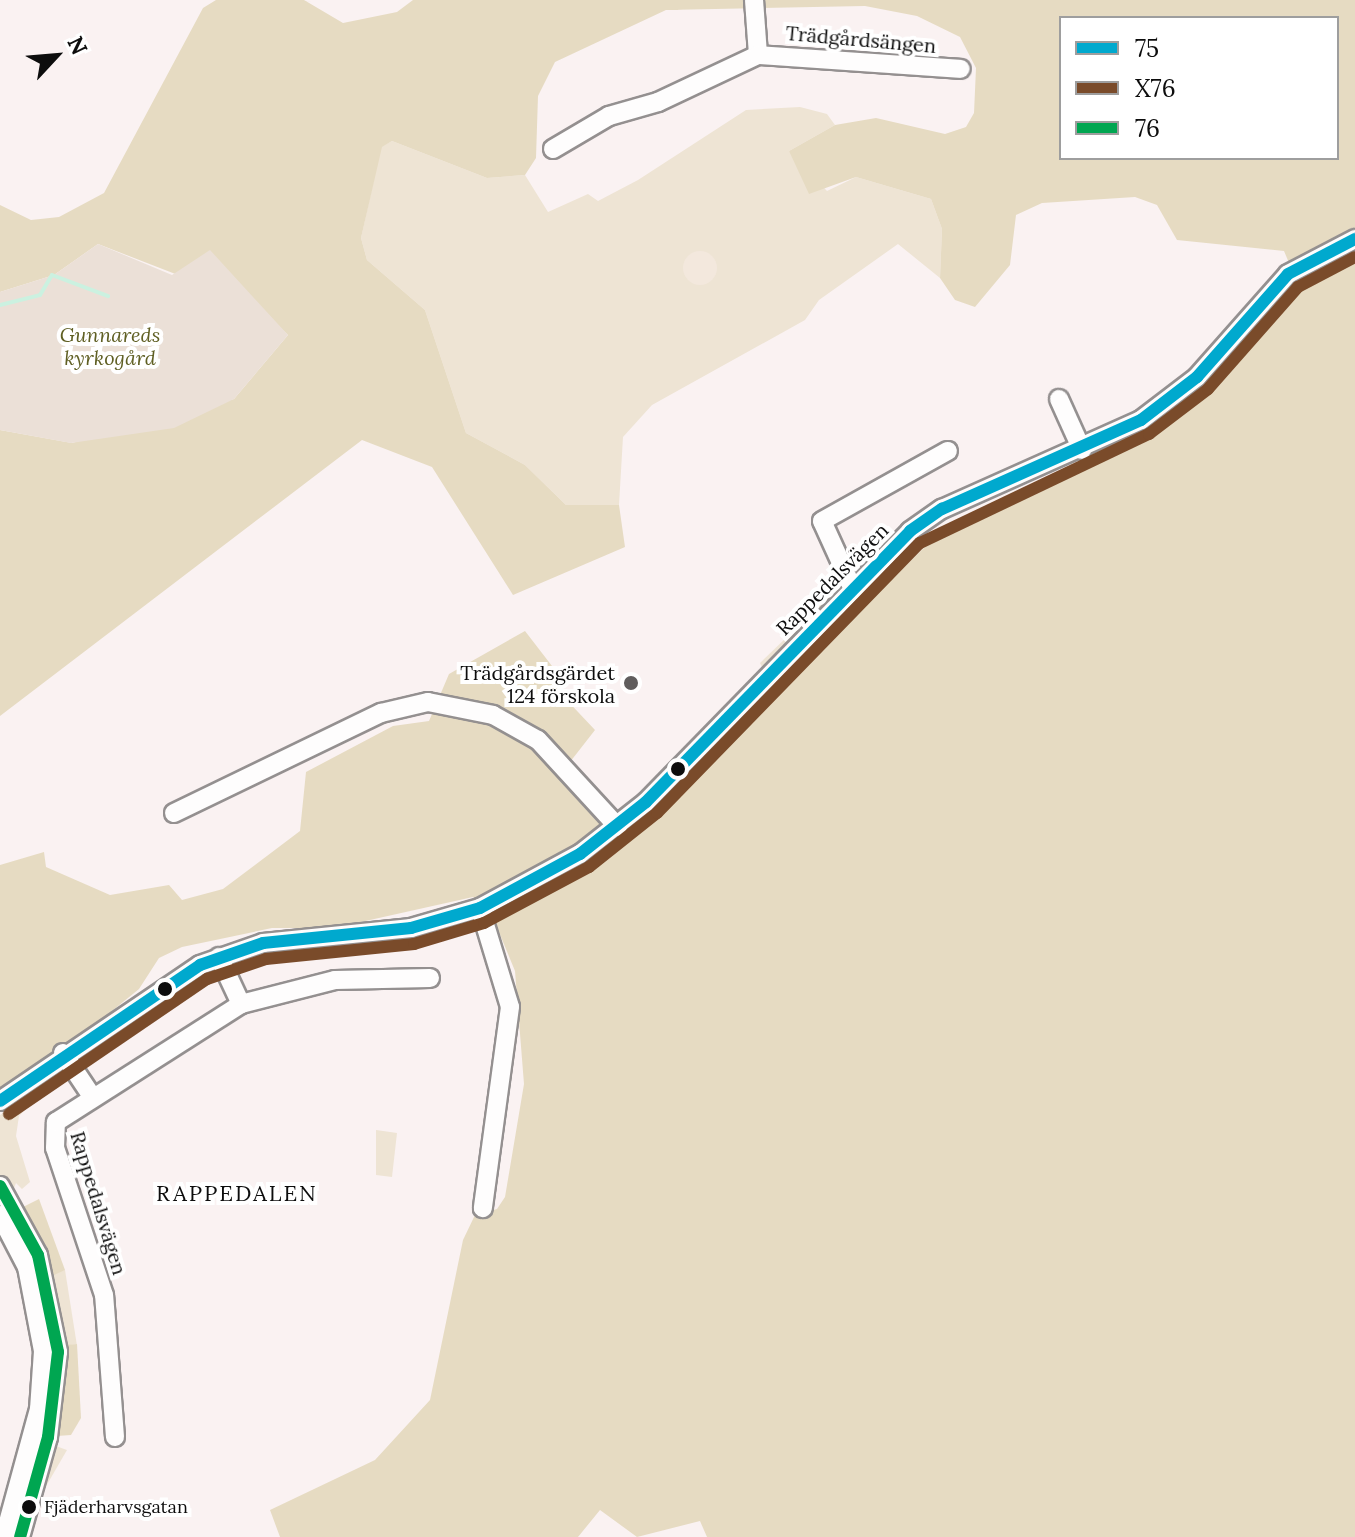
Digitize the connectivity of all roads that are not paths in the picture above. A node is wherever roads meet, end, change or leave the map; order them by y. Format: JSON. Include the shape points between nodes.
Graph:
{"nodes":[{"id":1,"x":754,"y":0,"type":"edge"},
{"id":2,"x":758,"y":55,"type":"junction"},
{"id":3,"x":961,"y":69,"type":"dead end"},
{"id":4,"x":553,"y":149,"type":"dead end"},
{"id":5,"x":1355,"y":239,"type":"edge"},
{"id":6,"x":1059,"y":399,"type":"dead end"},
{"id":7,"x":1082,"y":450,"type":"junction"},
{"id":8,"x":948,"y":451,"type":"dead end"},
{"id":9,"x":852,"y":587,"type":"junction"},
{"id":10,"x":174,"y":813,"type":"dead end"},
{"id":11,"x":618,"y":827,"type":"junction"},
{"id":12,"x":480,"y":908,"type":"junction"},
{"id":13,"x":219,"y":957,"type":"junction"},
{"id":14,"x":430,"y":978,"type":"dead end"},
{"id":15,"x":241,"y":1004,"type":"junction"},
{"id":16,"x":63,"y":1053,"type":"junction"},
{"id":17,"x":91,"y":1095,"type":"junction"},
{"id":18,"x":0,"y":1101,"type":"edge"},
{"id":19,"x":0,"y":1186,"type":"edge"},
{"id":20,"x":483,"y":1208,"type":"dead end"},
{"id":21,"x":0,"y":1215,"type":"edge"},
{"id":22,"x":12,"y":1234,"type":"edge"},
{"id":23,"x":115,"y":1437,"type":"dead end"},
{"id":24,"x":4,"y":1537,"type":"edge"},
{"id":25,"x":20,"y":1537,"type":"edge"}],
"edges":[{"from":1,"to":2,"type":"street","name":"Trädgårdsängen"},
{"from":2,"to":3,"type":"street","name":"Trädgårdsängen"},
{"from":2,"to":4,"type":"street","name":"Trädgårdsängen","via":[[658,102],[609,116]]},
{"from":5,"to":7,"type":"street","name":"Rappedalsvägen","via":[[1288,274],[1166,401]]},
{"from":6,"to":7,"type":"street"},
{"from":7,"to":9,"type":"street","name":"Rappedalsvägen","via":[[942,509]]},
{"from":8,"to":9,"type":"street","via":[[822,521]]},
{"from":9,"to":11,"type":"street","name":"Rappedalsvägen"},
{"from":10,"to":11,"type":"street","via":[[381,713],[428,702],[493,715],[538,740]]},
{"from":11,"to":12,"type":"street","name":"Rappedalsvägen"},
{"from":12,"to":13,"type":"street","name":"Rappedalsvägen","via":[[411,928],[299,936]]},
{"from":12,"to":20,"type":"street","via":[[510,1007]]},
{"from":13,"to":15,"type":"street"},
{"from":13,"to":16,"type":"street","name":"Rappedalsvägen"},
{"from":14,"to":15,"type":"street","name":"Rappedalsvägen","via":[[335,980]]},
{"from":15,"to":17,"type":"street","name":"Rappedalsvägen"},
{"from":16,"to":17,"type":"street"},
{"from":16,"to":18,"type":"street","name":"Rappedalsvägen"},
{"from":17,"to":23,"type":"street","name":"Rappedalsvägen","via":[[59,1117],[53,1138],[104,1295]]},
{"from":19,"to":22,"type":"street"},
{"from":21,"to":22,"type":"street"},
{"from":22,"to":24,"type":"street","via":[[36,1301],[43,1378]]},
{"from":22,"to":25,"type":"street","via":[[46,1283],[58,1378]]}]}
